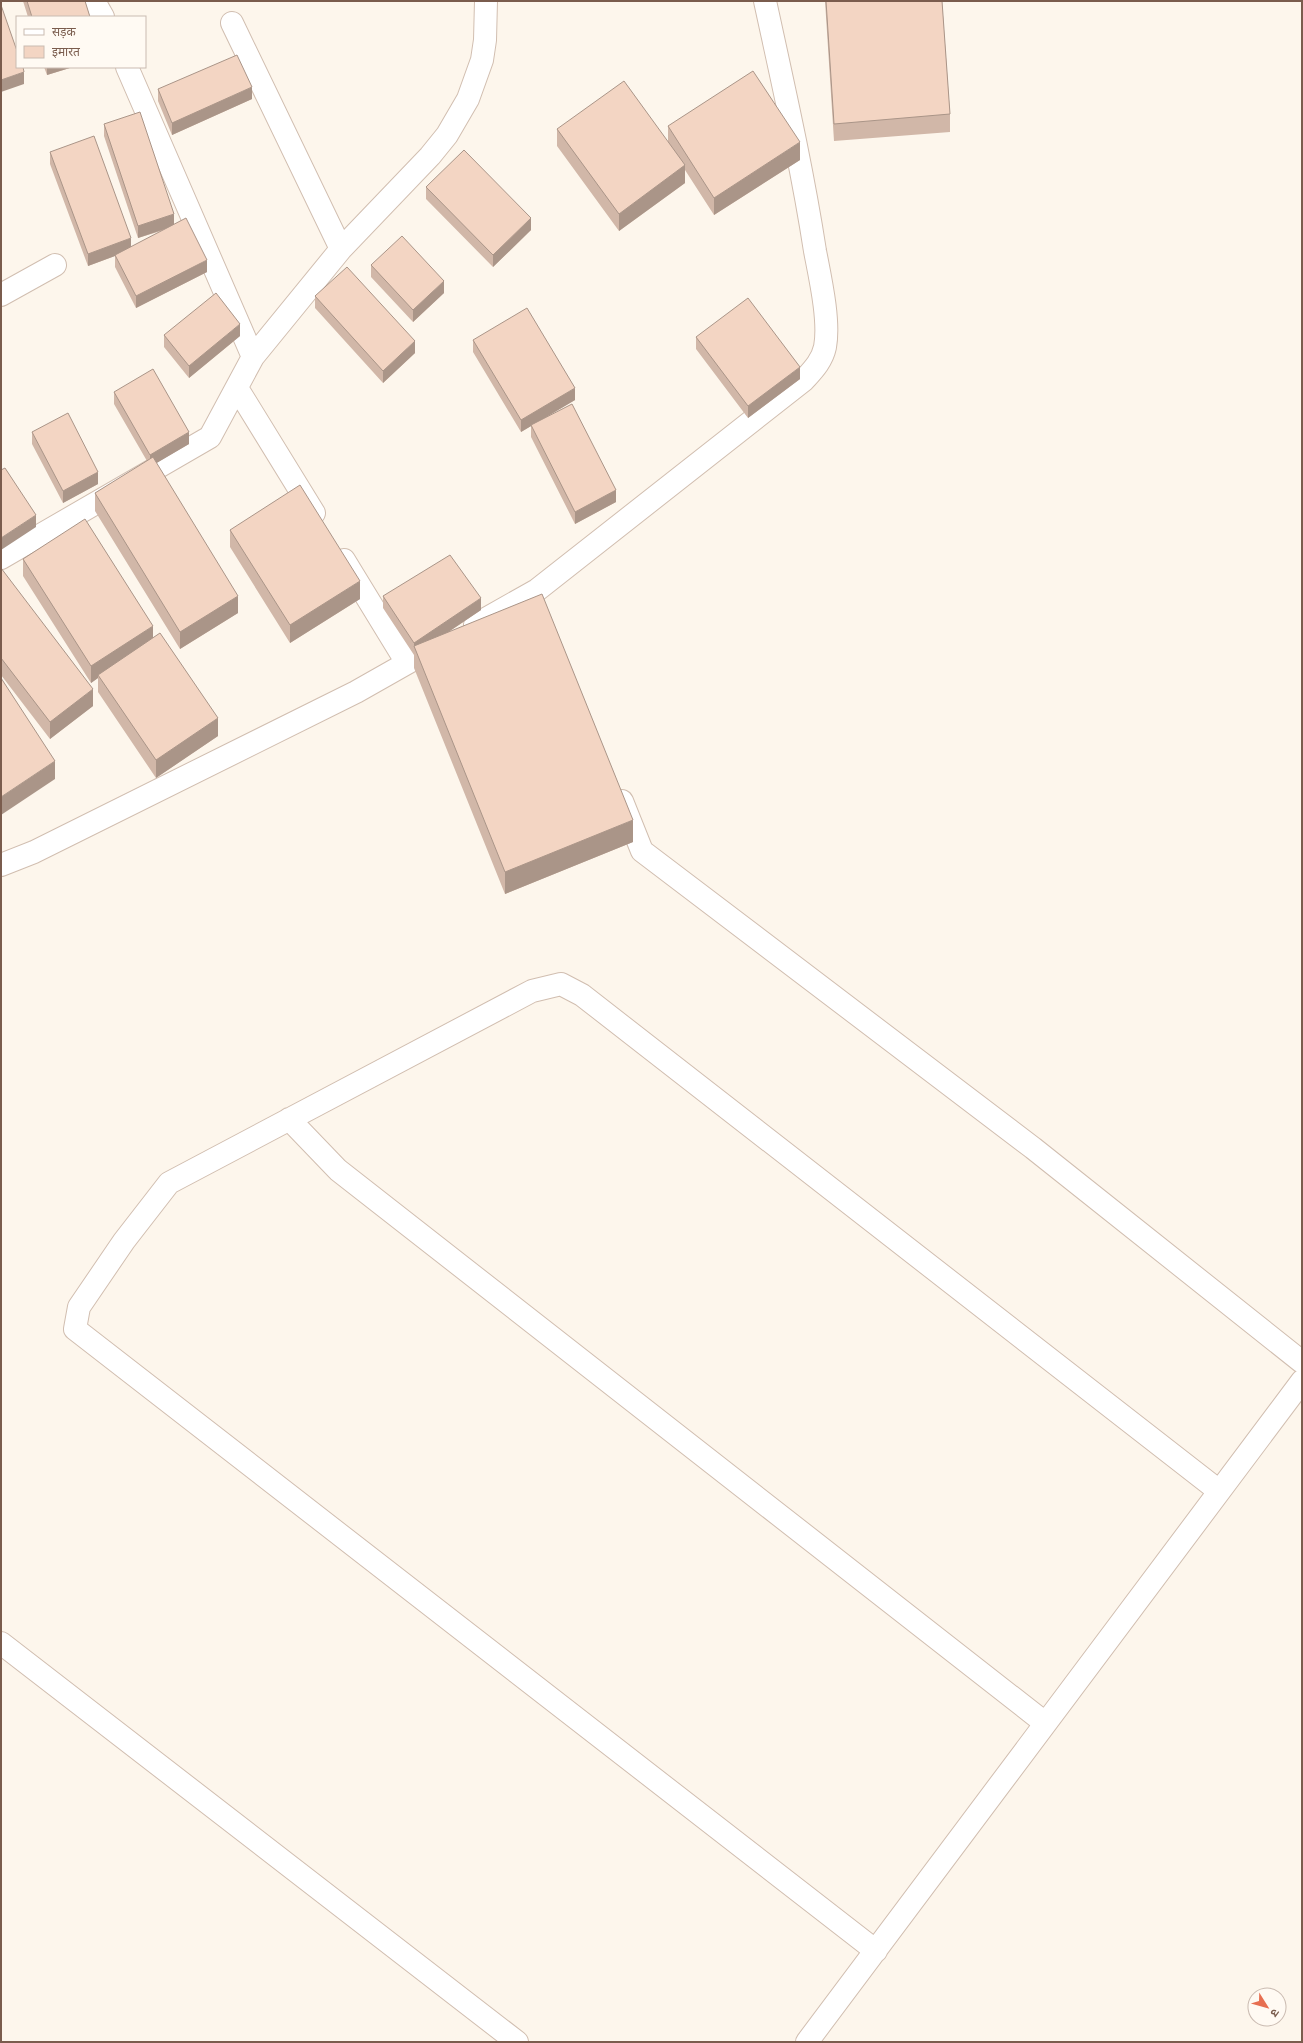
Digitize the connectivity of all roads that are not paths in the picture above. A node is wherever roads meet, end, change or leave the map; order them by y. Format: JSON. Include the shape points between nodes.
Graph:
{"nodes":[{"id":1,"x":94,"y":1,"type":"edge"},
{"id":2,"x":486,"y":1,"type":"edge"},
{"id":3,"x":765,"y":1,"type":"edge"},
{"id":4,"x":102,"y":16,"type":"edge"},
{"id":5,"x":232,"y":23,"type":"dead end"},
{"id":6,"x":127,"y":68,"type":"edge"},
{"id":7,"x":341,"y":248,"type":"junction"},
{"id":8,"x":55,"y":265,"type":"dead end"},
{"id":9,"x":1,"y":295,"type":"edge"},
{"id":10,"x":253,"y":357,"type":"junction"},
{"id":11,"x":237,"y":388,"type":"junction"},
{"id":12,"x":1,"y":558,"type":"edge"},
{"id":13,"x":537,"y":590,"type":"junction"},
{"id":14,"x":546,"y":612,"type":"edge"},
{"id":15,"x":407,"y":663,"type":"junction"},
{"id":16,"x":616,"y":786,"type":"edge"},
{"id":17,"x":1,"y":865,"type":"edge"},
{"id":18,"x":289,"y":1119,"type":"junction"},
{"id":19,"x":1302,"y":1362,"type":"edge"},
{"id":20,"x":1302,"y":1381,"type":"edge"},
{"id":21,"x":1219,"y":1491,"type":"junction"},
{"id":22,"x":1,"y":1643,"type":"edge"},
{"id":23,"x":1045,"y":1723,"type":"junction"},
{"id":24,"x":876,"y":1951,"type":"junction"},
{"id":25,"x":517,"y":2042,"type":"edge"},
{"id":26,"x":807,"y":2042,"type":"edge"}],
"edges":[{"from":1,"to":4,"type":"street"},
{"from":2,"to":7,"type":"street","via":[[482,60],[468,99],[447,135]]},
{"from":3,"to":13,"type":"street","via":[[802,168],[819,273],[825,324],[822,358],[804,380]]},
{"from":5,"to":7,"type":"street"},
{"from":6,"to":10,"type":"street"},
{"from":7,"to":10,"type":"street"},
{"from":8,"to":9,"type":"street"},
{"from":10,"to":11,"type":"street"},
{"from":11,"to":12,"type":"street","via":[[210,437]]},
{"from":11,"to":15,"type":"street"},
{"from":13,"to":14,"type":"street"},
{"from":13,"to":15,"type":"street"},
{"from":15,"to":17,"type":"street","via":[[356,692],[34,852]]},
{"from":16,"to":19,"type":"street","via":[[642,851],[1033,1148]]},
{"from":18,"to":21,"type":"street","via":[[532,991],[561,984],[582,995]]},
{"from":18,"to":23,"type":"street","via":[[338,1170]]},
{"from":18,"to":24,"type":"street","via":[[169,1182],[124,1240],[79,1306],[75,1329]]},
{"from":20,"to":21,"type":"street"},
{"from":21,"to":23,"type":"street"},
{"from":22,"to":25,"type":"street"},
{"from":23,"to":24,"type":"street"},
{"from":24,"to":26,"type":"street"}]}
